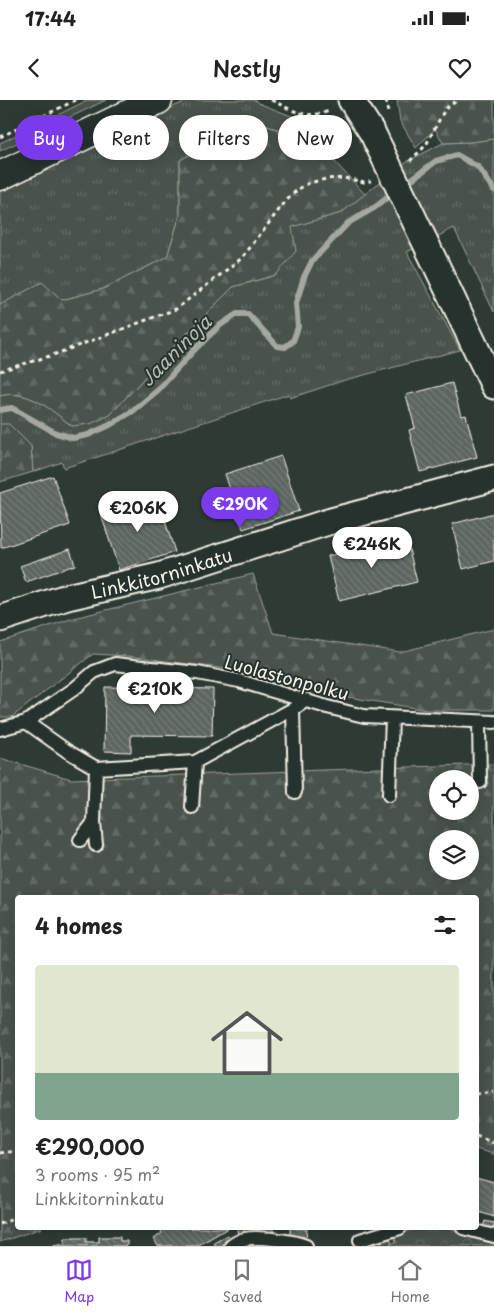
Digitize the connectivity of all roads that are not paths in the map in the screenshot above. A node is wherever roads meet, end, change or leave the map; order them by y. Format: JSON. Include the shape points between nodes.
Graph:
{"nodes":[{"id":1,"x":158,"y":100,"type":"edge"},
{"id":2,"x":342,"y":104,"type":"edge"},
{"id":3,"x":0,"y":176,"type":"edge"},
{"id":4,"x":494,"y":386,"type":"edge"},
{"id":5,"x":494,"y":478,"type":"edge"},
{"id":6,"x":0,"y":619,"type":"edge"},
{"id":7,"x":307,"y":700,"type":"junction"},
{"id":8,"x":294,"y":709,"type":"junction"},
{"id":9,"x":392,"y":718,"type":"junction"},
{"id":10,"x":26,"y":722,"type":"junction"},
{"id":11,"x":479,"y":722,"type":"junction"},
{"id":12,"x":494,"y":722,"type":"edge"},
{"id":13,"x":0,"y":729,"type":"edge"},
{"id":14,"x":195,"y":762,"type":"junction"},
{"id":15,"x":96,"y":768,"type":"junction"},
{"id":16,"x":480,"y":782,"type":"dead end"},
{"id":17,"x":294,"y":792,"type":"dead end"},
{"id":18,"x":389,"y":795,"type":"dead end"},
{"id":19,"x":192,"y":807,"type":"dead end"},
{"id":20,"x":94,"y":822,"type":"junction"},
{"id":21,"x":80,"y":840,"type":"dead end"},
{"id":22,"x":96,"y":845,"type":"dead end"},
{"id":23,"x":393,"y":1230,"type":"edge"},
{"id":24,"x":471,"y":1230,"type":"edge"},
{"id":25,"x":494,"y":1236,"type":"edge"},
{"id":26,"x":360,"y":1240,"type":"dead end"},
{"id":27,"x":231,"y":1246,"type":"edge"},
{"id":28,"x":306,"y":1246,"type":"edge"}],
"edges":[{"from":1,"to":3,"type":"main road"},
{"from":2,"to":4,"type":"street","bridge":true,"via":[[372,134]]},
{"from":5,"to":6,"type":"street","name":"Linkkitorninkatu","via":[[331,521],[159,576],[67,597]]},
{"from":7,"to":8,"type":"lane"},
{"from":7,"to":9,"type":"lane","name":"Luolastonpolku","via":[[364,716]]},
{"from":7,"to":10,"type":"lane","name":"Luolastonpolku","via":[[231,679],[115,664],[94,672]]},
{"from":8,"to":14,"type":"lane"},
{"from":8,"to":17,"type":"lane"},
{"from":9,"to":11,"type":"lane","name":"Luolastonpolku"},
{"from":9,"to":18,"type":"lane"},
{"from":10,"to":13,"type":"lane","name":"Luolastonpolku"},
{"from":10,"to":15,"type":"lane","via":[[67,752]]},
{"from":11,"to":12,"type":"lane","name":"Luolastonpolku"},
{"from":11,"to":16,"type":"lane"},
{"from":14,"to":15,"type":"lane"},
{"from":14,"to":19,"type":"lane"},
{"from":15,"to":20,"type":"lane"},
{"from":20,"to":21,"type":"lane"},
{"from":20,"to":22,"type":"lane"},
{"from":23,"to":26,"type":"lane"},
{"from":24,"to":25,"type":"lane"},
{"from":27,"to":28,"type":"lane","via":[[252,1238],[297,1242]]}]}
